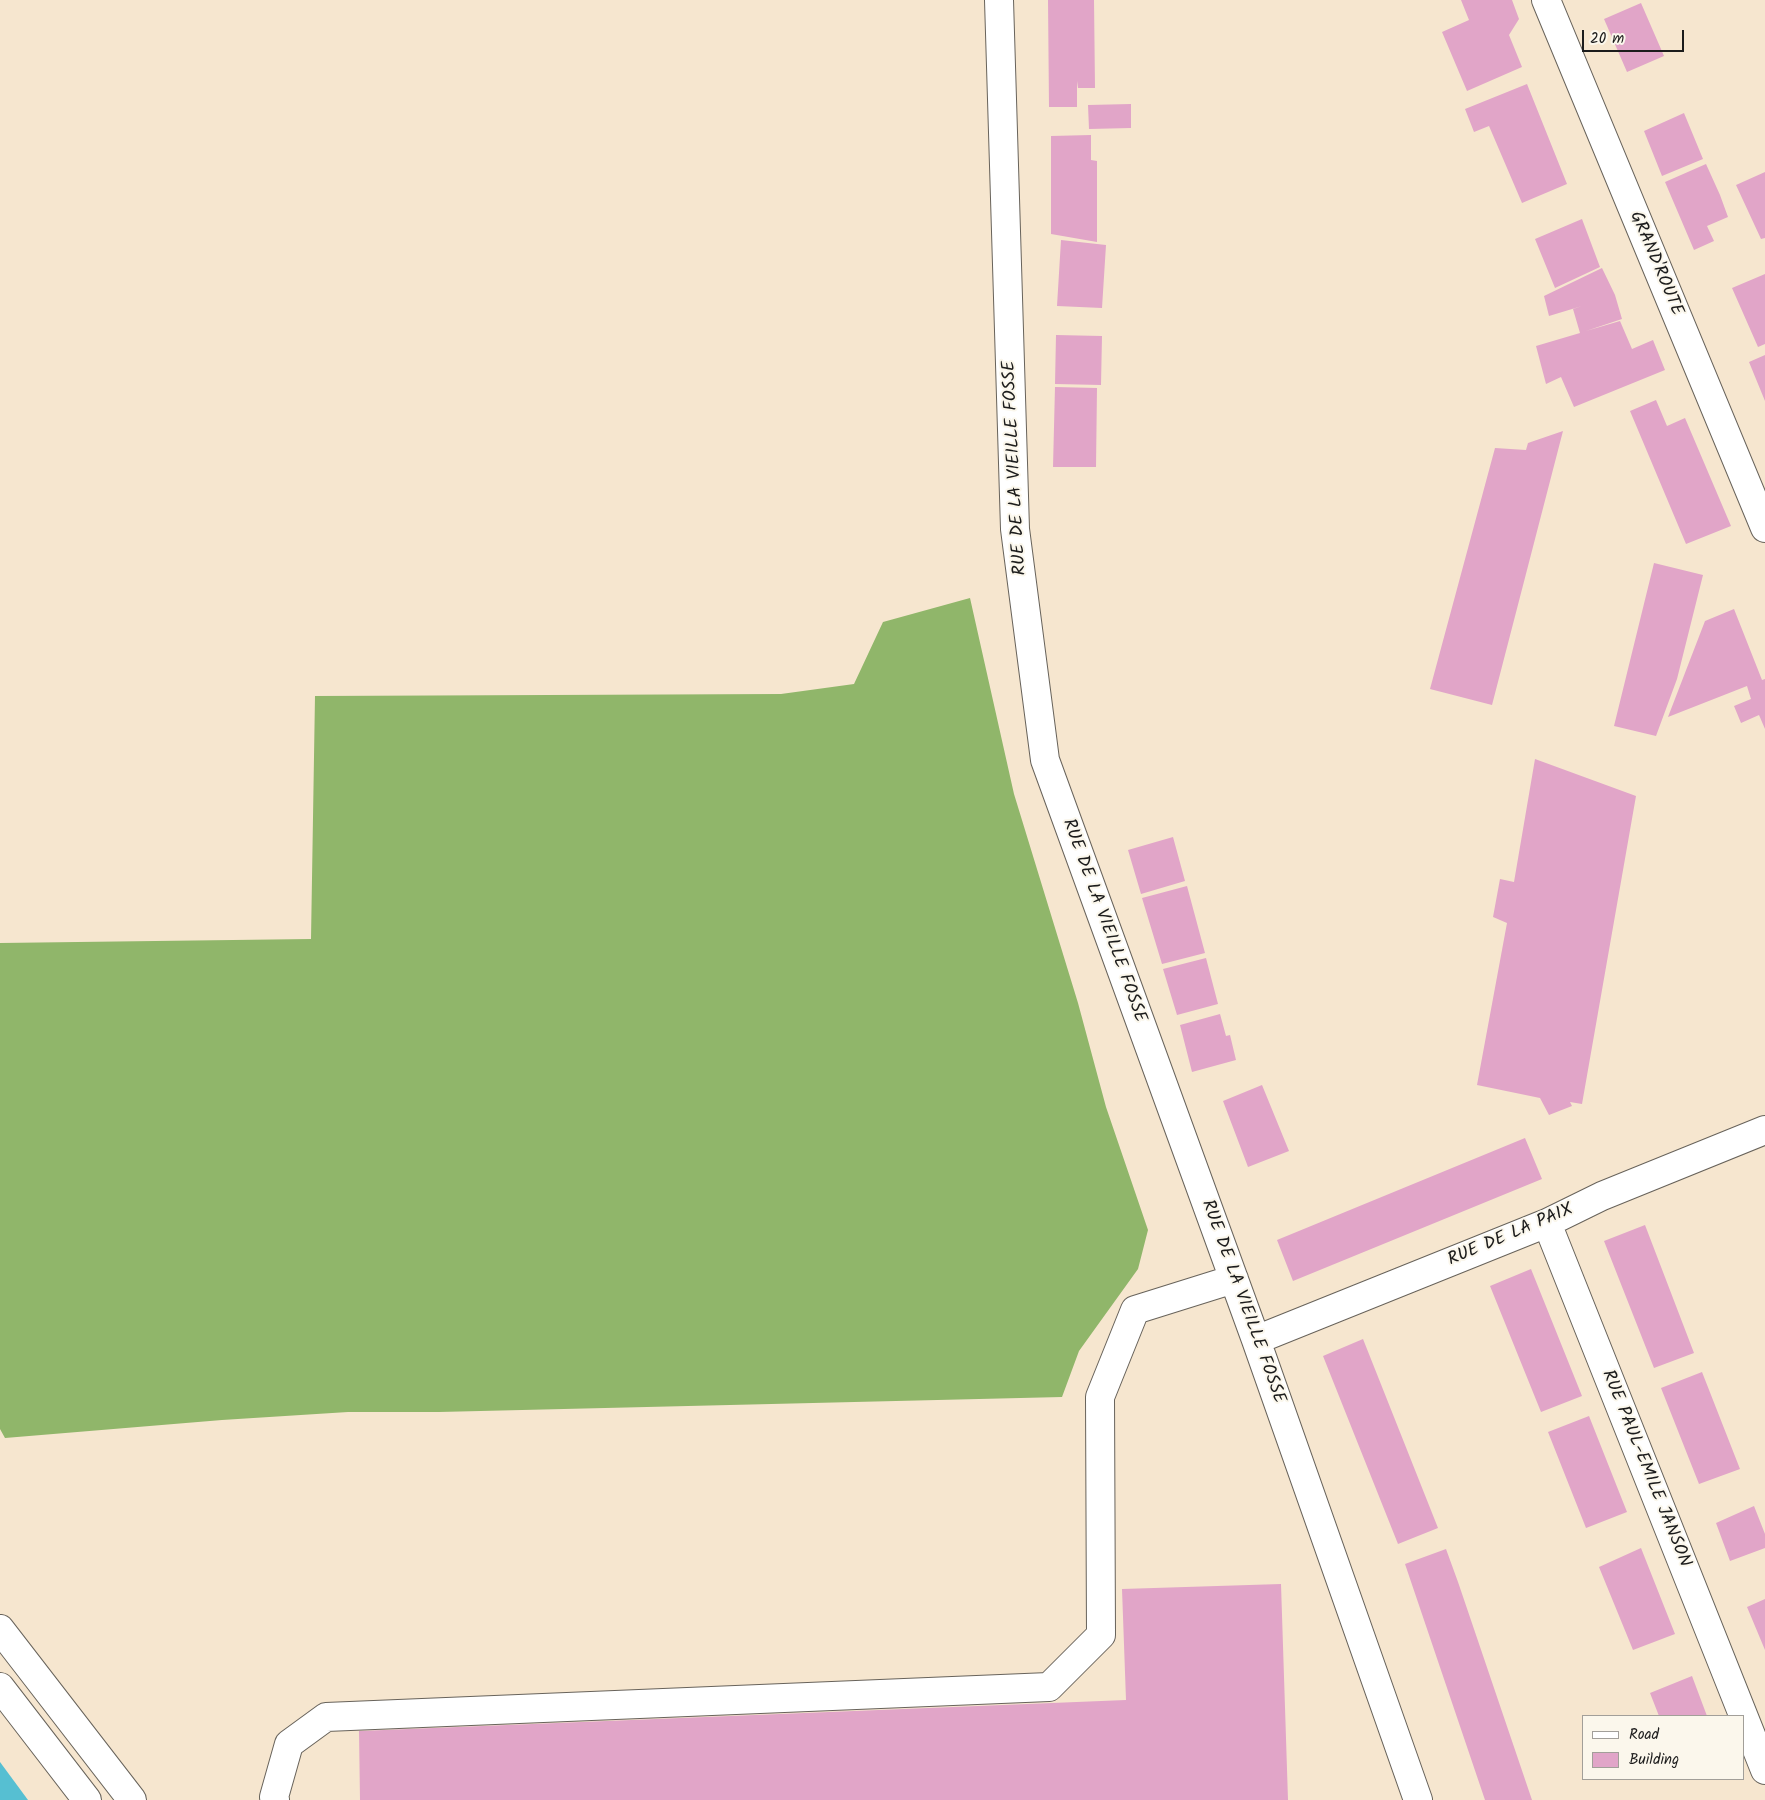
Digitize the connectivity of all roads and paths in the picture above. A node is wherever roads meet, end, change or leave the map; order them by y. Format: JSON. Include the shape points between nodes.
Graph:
{"nodes":[{"id":1,"x":999,"y":0,"type":"edge"},
{"id":2,"x":1546,"y":0,"type":"edge"},
{"id":3,"x":1765,"y":528,"type":"edge"},
{"id":4,"x":1765,"y":1130,"type":"edge"},
{"id":5,"x":1547,"y":1223,"type":"junction"},
{"id":6,"x":1234,"y":1280,"type":"junction"},
{"id":7,"x":1256,"y":1340,"type":"junction"},
{"id":8,"x":0,"y":1629,"type":"edge"},
{"id":9,"x":0,"y":1687,"type":"edge"},
{"id":10,"x":1743,"y":1715,"type":"edge"},
{"id":11,"x":1745,"y":1720,"type":"edge"},
{"id":12,"x":1765,"y":1770,"type":"edge"},
{"id":13,"x":86,"y":1800,"type":"edge"},
{"id":14,"x":132,"y":1800,"type":"edge"},
{"id":15,"x":275,"y":1800,"type":"edge"},
{"id":16,"x":1418,"y":1800,"type":"edge"}],
"edges":[{"from":1,"to":6,"type":"street","name":"RUE DE LA VIEILLE FOSSE","via":[[1015,528],[1045,760]]},
{"from":2,"to":3,"type":"street","name":"GRAND'ROUTE"},
{"from":4,"to":5,"type":"street","name":"RUE DE LA PAIX","via":[[1602,1196]]},
{"from":5,"to":7,"type":"street","name":"RUE DE LA PAIX"},
{"from":5,"to":10,"type":"street","name":"RUE PAUL-EMILE JANSON"},
{"from":6,"to":7,"type":"street","name":"RUE DE LA VIEILLE FOSSE"},
{"from":6,"to":15,"type":"street","via":[[1135,1310],[1100,1397],[1101,1635],[1049,1688],[326,1717],[289,1744]]},
{"from":7,"to":16,"type":"street","name":"RUE DE LA VIEILLE FOSSE"},
{"from":8,"to":14,"type":"street"},
{"from":9,"to":13,"type":"street"},
{"from":11,"to":12,"type":"street","name":"RUE PAUL-EMILE JANSON"}]}
